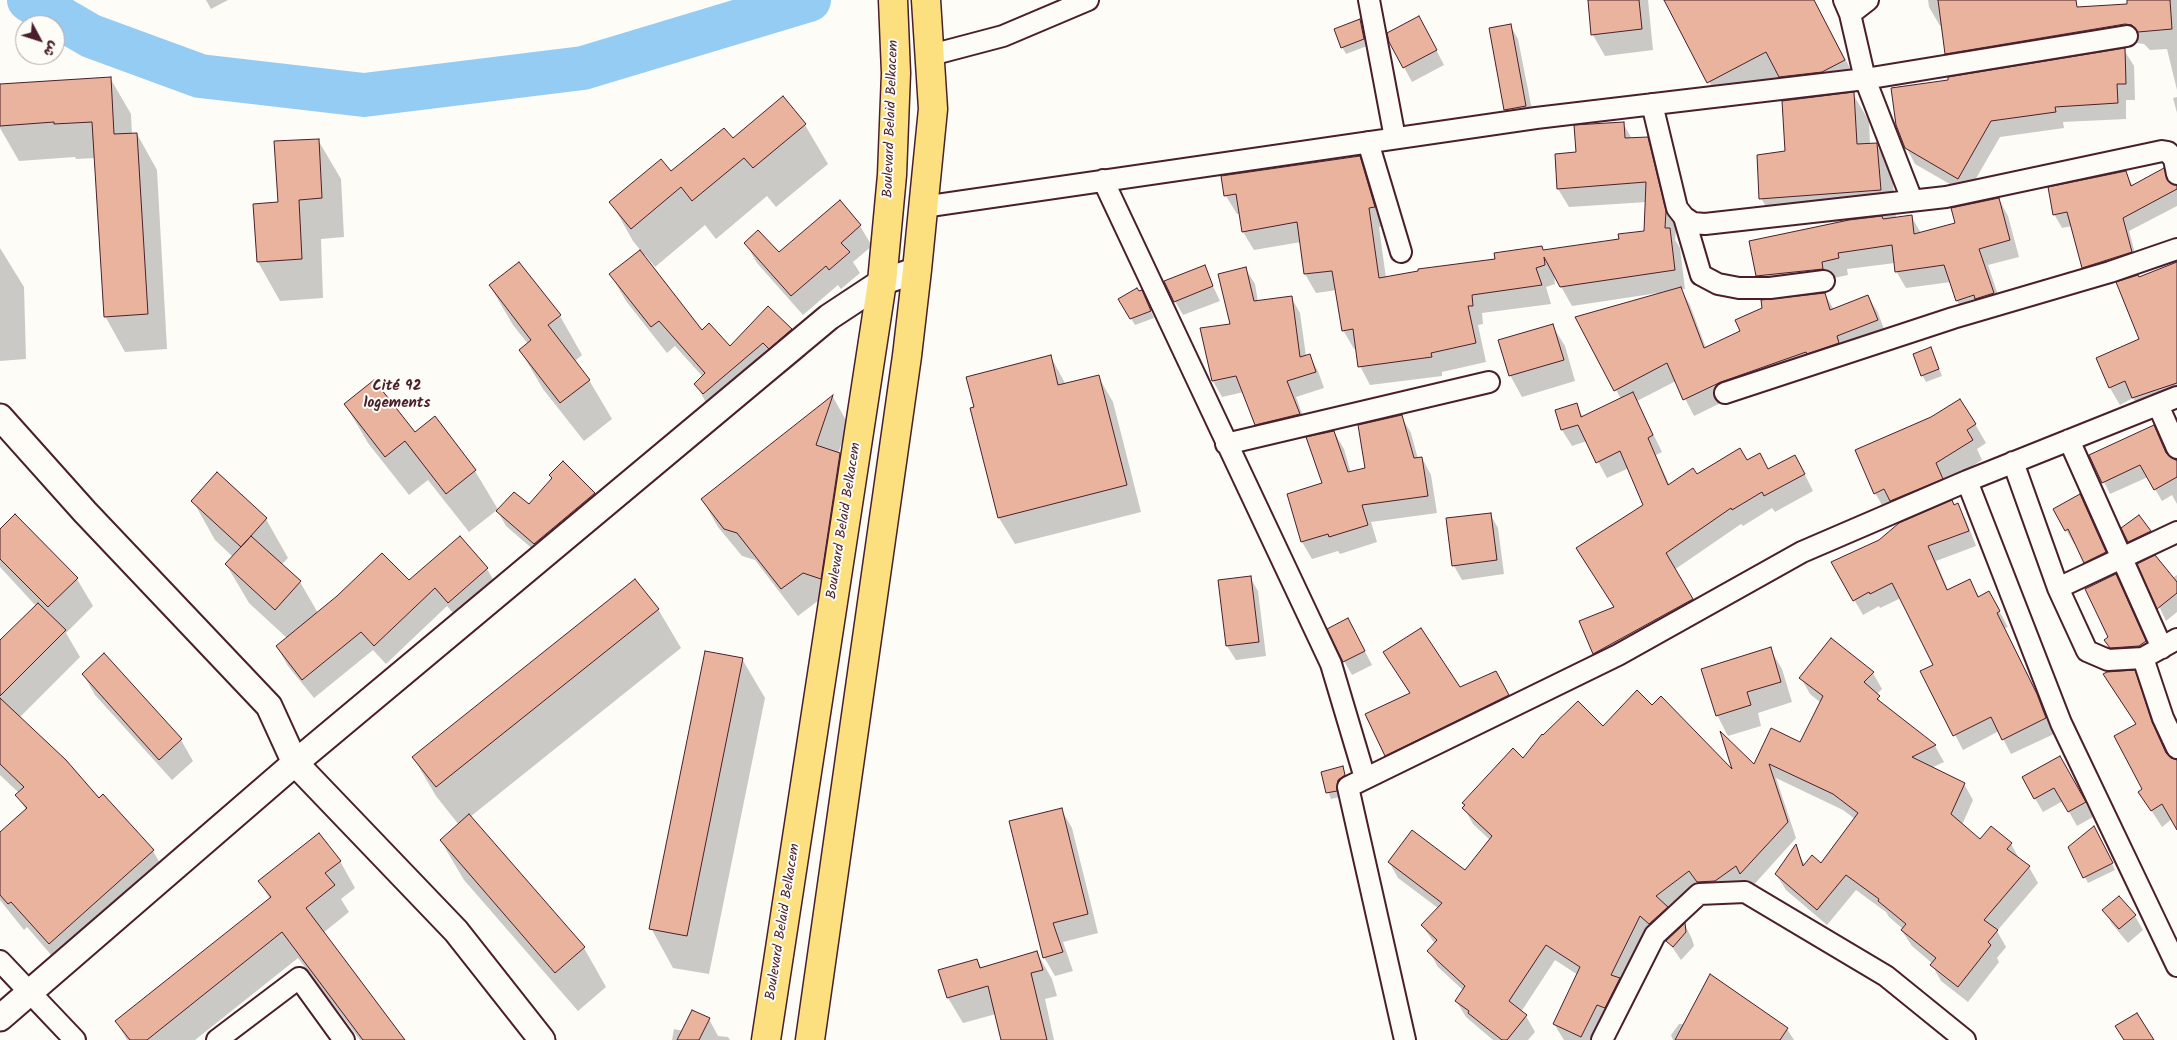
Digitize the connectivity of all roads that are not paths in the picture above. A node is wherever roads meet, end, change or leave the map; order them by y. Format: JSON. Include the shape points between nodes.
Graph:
{"nodes":[{"id":1,"x":892,"y":0,"type":"edge"},
{"id":2,"x":926,"y":0,"type":"edge"},
{"id":3,"x":1088,"y":0,"type":"edge"},
{"id":4,"x":1369,"y":0,"type":"edge"},
{"id":5,"x":1868,"y":0,"type":"edge"},
{"id":6,"x":1847,"y":7,"type":"edge"},
{"id":7,"x":2127,"y":36,"type":"dead end"},
{"id":8,"x":930,"y":55,"type":"junction"},
{"id":9,"x":1865,"y":79,"type":"junction"},
{"id":10,"x":1652,"y":104,"type":"junction"},
{"id":11,"x":1395,"y":138,"type":"junction"},
{"id":12,"x":1368,"y":142,"type":"junction"},
{"id":13,"x":2177,"y":174,"type":"edge"},
{"id":14,"x":1103,"y":180,"type":"junction"},
{"id":15,"x":1912,"y":200,"type":"junction"},
{"id":16,"x":923,"y":207,"type":"junction"},
{"id":17,"x":1684,"y":218,"type":"junction"},
{"id":18,"x":2177,"y":249,"type":"edge"},
{"id":19,"x":1401,"y":252,"type":"dead end"},
{"id":20,"x":917,"y":270,"type":"junction"},
{"id":21,"x":1824,"y":281,"type":"dead end"},
{"id":22,"x":882,"y":282,"type":"junction"},
{"id":23,"x":1489,"y":382,"type":"dead end"},
{"id":24,"x":1725,"y":393,"type":"dead end"},
{"id":25,"x":2177,"y":397,"type":"edge"},
{"id":26,"x":2158,"y":405,"type":"junction"},
{"id":27,"x":0,"y":417,"type":"edge"},
{"id":28,"x":2069,"y":440,"type":"junction"},
{"id":29,"x":1226,"y":444,"type":"junction"},
{"id":30,"x":2177,"y":448,"type":"edge"},
{"id":31,"x":2013,"y":462,"type":"junction"},
{"id":32,"x":1967,"y":481,"type":"junction"},
{"id":33,"x":2177,"y":532,"type":"edge"},
{"id":34,"x":2121,"y":558,"type":"junction"},
{"id":35,"x":2058,"y":588,"type":"junction"},
{"id":36,"x":2170,"y":643,"type":"edge"},
{"id":37,"x":2143,"y":658,"type":"junction"},
{"id":38,"x":2177,"y":748,"type":"edge"},
{"id":39,"x":295,"y":763,"type":"junction"},
{"id":40,"x":1365,"y":778,"type":"junction"},
{"id":41,"x":0,"y":961,"type":"edge"},
{"id":42,"x":2177,"y":966,"type":"edge"},
{"id":43,"x":31,"y":992,"type":"junction"},
{"id":44,"x":0,"y":1018,"type":"edge"},
{"id":45,"x":76,"y":1040,"type":"edge"},
{"id":46,"x":217,"y":1040,"type":"edge"},
{"id":47,"x":344,"y":1040,"type":"edge"},
{"id":48,"x":542,"y":1040,"type":"edge"},
{"id":49,"x":766,"y":1040,"type":"edge"},
{"id":50,"x":810,"y":1040,"type":"edge"},
{"id":51,"x":1405,"y":1040,"type":"edge"},
{"id":52,"x":1602,"y":1040,"type":"edge"},
{"id":53,"x":1966,"y":1040,"type":"edge"}],
"edges":[{"from":1,"to":22,"type":"main road","name":"Boulevard Belaid Belkacem","via":[[896,73],[892,175]]},
{"from":2,"to":8,"type":"main road"},
{"from":3,"to":8,"type":"street","via":[[1003,36]]},
{"from":4,"to":11,"type":"street"},
{"from":5,"to":6,"type":"street"},
{"from":6,"to":9,"type":"street"},
{"from":7,"to":9,"type":"street"},
{"from":8,"to":16,"type":"main road","via":[[933,109]]},
{"from":9,"to":10,"type":"street"},
{"from":9,"to":15,"type":"street"},
{"from":10,"to":11,"type":"street"},
{"from":10,"to":17,"type":"street","via":[[1676,208]]},
{"from":11,"to":12,"type":"street"},
{"from":12,"to":14,"type":"street"},
{"from":12,"to":19,"type":"street"},
{"from":13,"to":15,"type":"street","via":[[2174,159],[2162,151],[1946,196]]},
{"from":14,"to":16,"type":"street"},
{"from":14,"to":29,"type":"street"},
{"from":15,"to":17,"type":"street","via":[[1706,224]]},
{"from":16,"to":20,"type":"main road"},
{"from":17,"to":21,"type":"street","via":[[1700,275],[1718,284],[1770,288]]},
{"from":18,"to":24,"type":"street"},
{"from":20,"to":22,"type":"street"},
{"from":20,"to":50,"type":"main road"},
{"from":22,"to":39,"type":"street","via":[[829,317]]},
{"from":22,"to":49,"type":"main road","name":"Boulevard Belaid Belkacem"},
{"from":23,"to":29,"type":"street"},
{"from":25,"to":26,"type":"street"},
{"from":26,"to":28,"type":"street"},
{"from":26,"to":30,"type":"street"},
{"from":27,"to":39,"type":"street","via":[[85,512],[270,706]]},
{"from":28,"to":31,"type":"street"},
{"from":28,"to":34,"type":"street"},
{"from":29,"to":40,"type":"street","via":[[1331,664]]},
{"from":31,"to":32,"type":"street"},
{"from":31,"to":35,"type":"street"},
{"from":32,"to":40,"type":"street","via":[[1802,552],[1618,655]]},
{"from":32,"to":42,"type":"street","via":[[2061,722]]},
{"from":33,"to":34,"type":"street"},
{"from":34,"to":35,"type":"street"},
{"from":34,"to":36,"type":"street"},
{"from":35,"to":37,"type":"street","via":[[2088,651],[2108,660]]},
{"from":36,"to":37,"type":"street"},
{"from":37,"to":38,"type":"street"},
{"from":39,"to":43,"type":"street"},
{"from":39,"to":48,"type":"street","via":[[456,931]]},
{"from":40,"to":51,"type":"street","via":[[1348,787]]},
{"from":41,"to":43,"type":"street"},
{"from":43,"to":44,"type":"street"},
{"from":43,"to":45,"type":"street"},
{"from":46,"to":47,"type":"street","via":[[299,978]]},
{"from":52,"to":53,"type":"street","via":[[1655,935],[1699,894],[1745,892],[1886,976]]}]}
